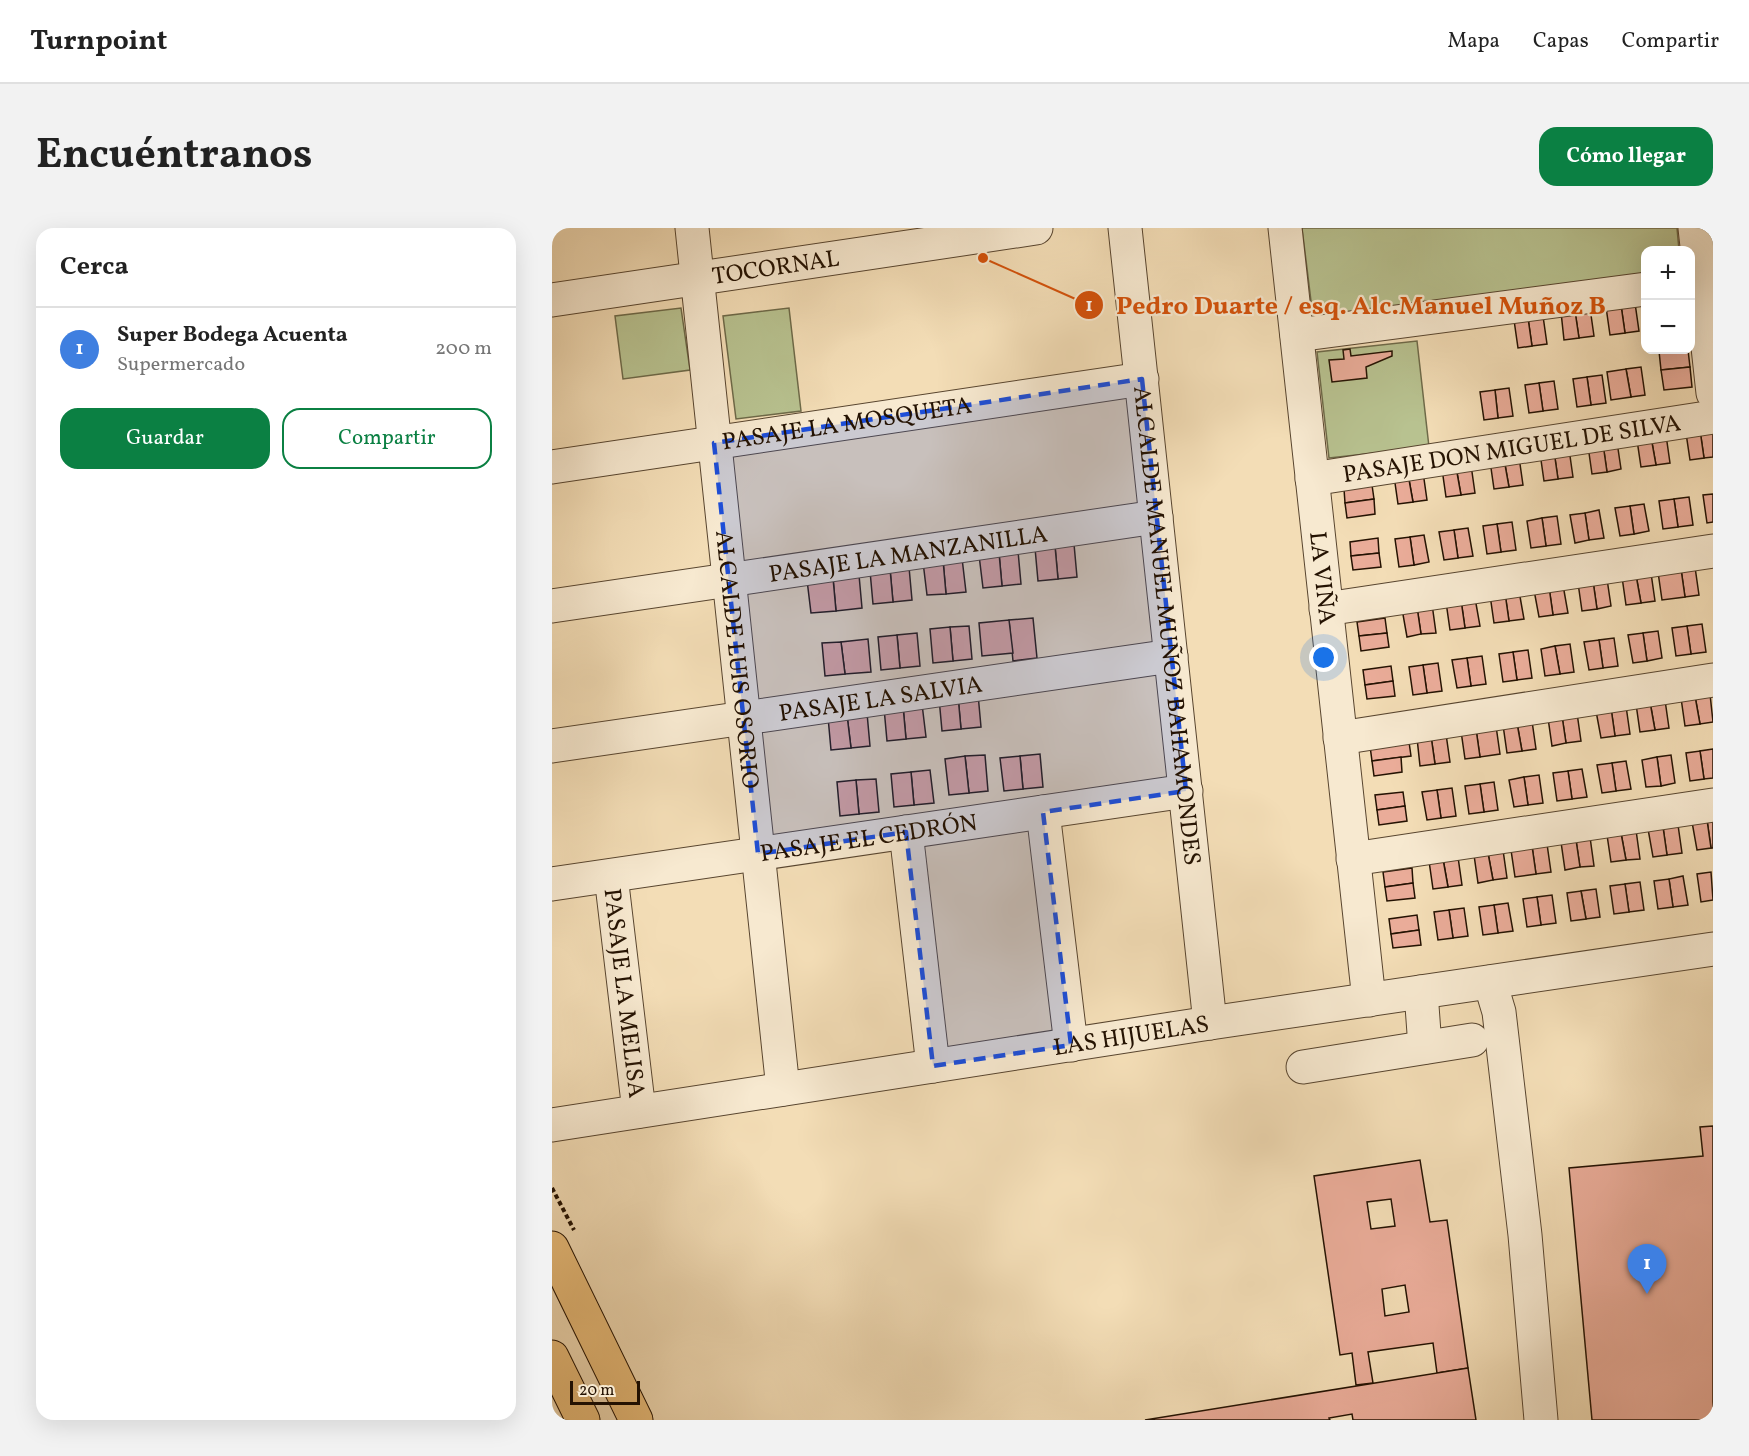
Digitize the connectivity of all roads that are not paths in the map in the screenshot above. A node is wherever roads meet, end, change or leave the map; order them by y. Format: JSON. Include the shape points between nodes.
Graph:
{"nodes":[{"id":1,"x":692,"y":228,"type":"edge"},
{"id":2,"x":1036,"y":228,"type":"edge"},
{"id":3,"x":1125,"y":228,"type":"edge"},
{"id":4,"x":1285,"y":228,"type":"edge"},
{"id":5,"x":1695,"y":228,"type":"edge"},
{"id":6,"x":698,"y":278,"type":"junction"},
{"id":7,"x":1696,"y":283,"type":"edge"},
{"id":8,"x":1641,"y":290,"type":"edge"},
{"id":9,"x":552,"y":300,"type":"edge"},
{"id":10,"x":1297,"y":335,"type":"junction"},
{"id":11,"x":1142,"y":379,"type":"junction"},
{"id":12,"x":1713,"y":393,"type":"edge"},
{"id":13,"x":1713,"y":417,"type":"edge"},
{"id":14,"x":714,"y":443,"type":"junction"},
{"id":15,"x":552,"y":467,"type":"edge"},
{"id":16,"x":1312,"y":479,"type":"junction"},
{"id":17,"x":1156,"y":517,"type":"junction"},
{"id":18,"x":1713,"y":551,"type":"edge"},
{"id":19,"x":729,"y":580,"type":"junction"},
{"id":20,"x":552,"y":606,"type":"edge"},
{"id":21,"x":1326,"y":609,"type":"junction"},
{"id":22,"x":1171,"y":656,"type":"junction"},
{"id":23,"x":1713,"y":680,"type":"edge"},
{"id":24,"x":744,"y":718,"type":"junction"},
{"id":25,"x":1340,"y":738,"type":"junction"},
{"id":26,"x":552,"y":746,"type":"edge"},
{"id":27,"x":1186,"y":791,"type":"junction"},
{"id":28,"x":1713,"y":805,"type":"edge"},
{"id":29,"x":1043,"y":812,"type":"junction"},
{"id":30,"x":906,"y":832,"type":"junction"},
{"id":31,"x":758,"y":854,"type":"junction"},
{"id":32,"x":1353,"y":859,"type":"junction"},
{"id":33,"x":611,"y":876,"type":"junction"},
{"id":34,"x":552,"y":884,"type":"edge"},
{"id":35,"x":1713,"y":950,"type":"edge"},
{"id":36,"x":1490,"y":982,"type":"junction"},
{"id":37,"x":1421,"y":992,"type":"junction"},
{"id":38,"x":1368,"y":1000,"type":"junction"},
{"id":39,"x":1210,"y":1023,"type":"junction"},
{"id":40,"x":1472,"y":1040,"type":"dead end"},
{"id":41,"x":1071,"y":1045,"type":"junction"},
{"id":42,"x":1425,"y":1047,"type":"junction"},
{"id":43,"x":933,"y":1066,"type":"junction"},
{"id":44,"x":1303,"y":1066,"type":"dead end"},
{"id":45,"x":783,"y":1089,"type":"junction"},
{"id":46,"x":639,"y":1111,"type":"junction"},
{"id":47,"x":552,"y":1125,"type":"edge"},
{"id":48,"x":552,"y":1248,"type":"edge"},
{"id":49,"x":552,"y":1357,"type":"edge"},
{"id":50,"x":583,"y":1420,"type":"edge"},
{"id":51,"x":636,"y":1420,"type":"edge"},
{"id":52,"x":1541,"y":1420,"type":"edge"}],
"edges":[{"from":1,"to":6,"type":"street","name":"ALCALDE LUIS OSORIO"},
{"from":2,"to":6,"type":"street","name":"TOCORNAL"},
{"from":3,"to":11,"type":"street","name":"ALCALDE MANUEL MUÑOZ BAHAMONDES"},
{"from":4,"to":10,"type":"street","name":"LA VIÑA"},
{"from":5,"to":7,"type":"street"},
{"from":6,"to":9,"type":"street","name":"TOCORNAL"},
{"from":6,"to":14,"type":"street","name":"ALCALDE LUIS OSORIO"},
{"from":7,"to":12,"type":"street"},
{"from":8,"to":10,"type":"street"},
{"from":10,"to":16,"type":"street","name":"LA VIÑA"},
{"from":11,"to":14,"type":"street","name":"PASAJE LA MOSQUETA"},
{"from":11,"to":17,"type":"street","name":"ALCALDE MANUEL MUÑOZ BAHAMONDES"},
{"from":13,"to":16,"type":"street","name":"PASAJE DON MIGUEL DE SILVA"},
{"from":14,"to":15,"type":"street","name":"PASAJE LA MOSQUETA"},
{"from":14,"to":19,"type":"street","name":"ALCALDE LUIS OSORIO"},
{"from":16,"to":21,"type":"street","name":"LA VIÑA"},
{"from":17,"to":19,"type":"street","name":"PASAJE LA MANZANILLA"},
{"from":17,"to":22,"type":"street","name":"ALCALDE MANUEL MUÑOZ BAHAMONDES"},
{"from":18,"to":21,"type":"street"},
{"from":19,"to":20,"type":"street","name":"PASAJE LA MANZANILLA"},
{"from":19,"to":24,"type":"street","name":"ALCALDE LUIS OSORIO"},
{"from":21,"to":25,"type":"street","name":"LA VIÑA"},
{"from":22,"to":24,"type":"street","name":"PASAJE LA SALVIA"},
{"from":22,"to":27,"type":"street","name":"ALCALDE MANUEL MUÑOZ BAHAMONDES"},
{"from":23,"to":25,"type":"street"},
{"from":24,"to":26,"type":"street","name":"PASAJE LA SALVIA"},
{"from":24,"to":31,"type":"street","name":"ALCALDE LUIS OSORIO"},
{"from":25,"to":32,"type":"street","name":"LA VIÑA"},
{"from":27,"to":29,"type":"street","name":"PASAJE EL CEDRÓN"},
{"from":27,"to":39,"type":"street","name":"ALCALDE MANUEL MUÑOZ BAHAMONDES"},
{"from":28,"to":32,"type":"street"},
{"from":29,"to":30,"type":"street","name":"PASAJE EL CEDRÓN"},
{"from":29,"to":41,"type":"street"},
{"from":30,"to":31,"type":"street","name":"PASAJE EL CEDRÓN"},
{"from":30,"to":43,"type":"street"},
{"from":31,"to":33,"type":"street","name":"PASAJE EL CEDRÓN"},
{"from":31,"to":45,"type":"street","name":"ALCALDE LUIS OSORIO"},
{"from":32,"to":38,"type":"street","name":"LA VIÑA"},
{"from":33,"to":34,"type":"street","name":"PASAJE EL CEDRÓN"},
{"from":33,"to":46,"type":"street","name":"PASAJE LA MELISA"},
{"from":35,"to":36,"type":"street","name":"LAS HIJUELAS"},
{"from":36,"to":37,"type":"street","name":"LAS HIJUELAS"},
{"from":36,"to":52,"type":"street","via":[[1499,1012]]},
{"from":37,"to":38,"type":"street","name":"LAS HIJUELAS"},
{"from":37,"to":42,"type":"street"},
{"from":38,"to":39,"type":"street","name":"LAS HIJUELAS"},
{"from":39,"to":41,"type":"street","name":"LAS HIJUELAS"},
{"from":40,"to":42,"type":"street"},
{"from":41,"to":43,"type":"street","name":"LAS HIJUELAS"},
{"from":42,"to":44,"type":"street"},
{"from":43,"to":45,"type":"street","name":"LAS HIJUELAS"},
{"from":45,"to":46,"type":"street","name":"LAS HIJUELAS"},
{"from":46,"to":47,"type":"street","name":"LAS HIJUELAS"},
{"from":48,"to":51,"type":"main road"},
{"from":49,"to":50,"type":"main road"}]}
